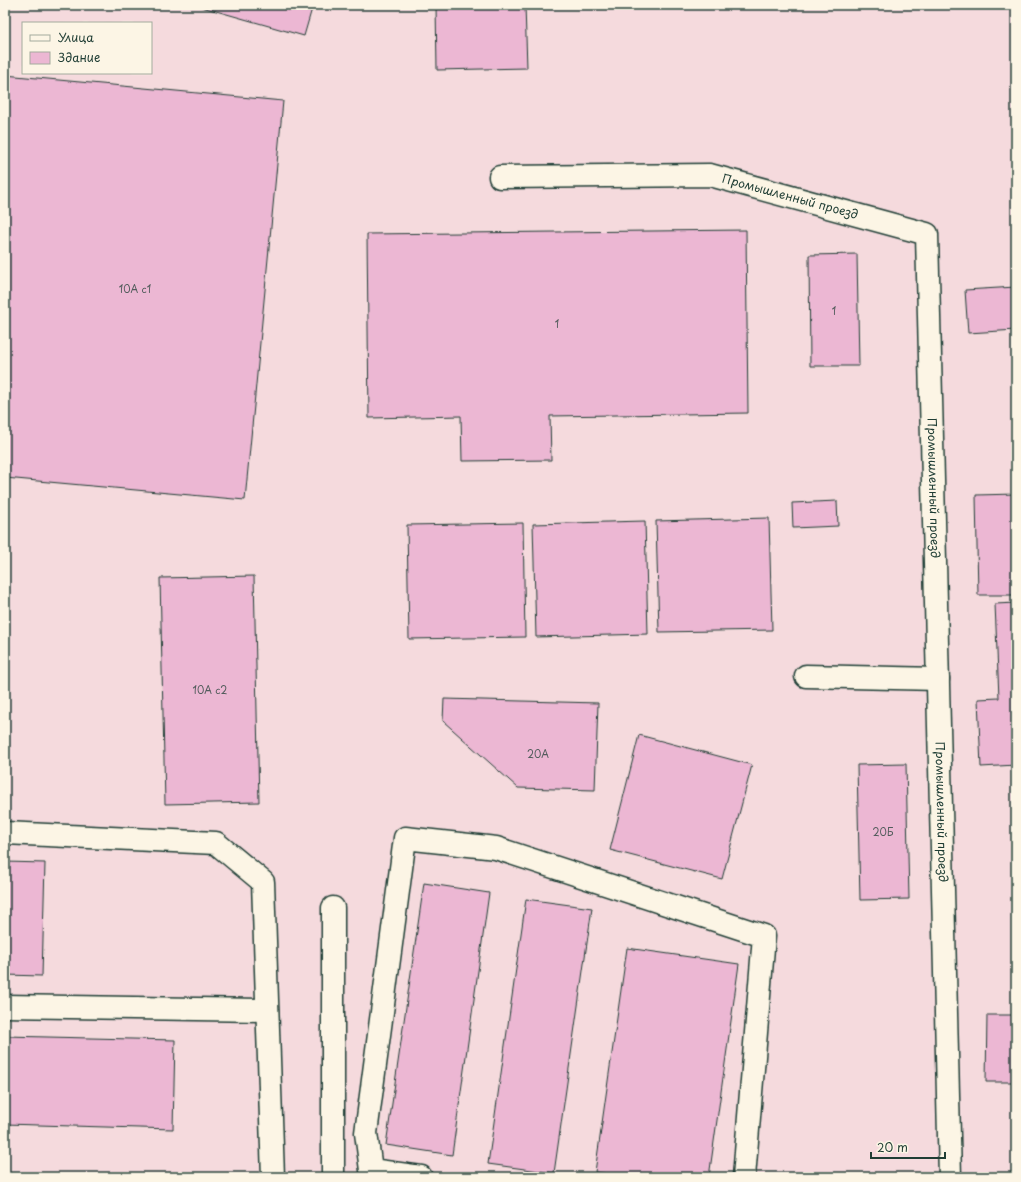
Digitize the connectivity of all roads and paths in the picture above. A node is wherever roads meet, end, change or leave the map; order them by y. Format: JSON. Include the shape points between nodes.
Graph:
{"nodes":[{"id":1,"x":500,"y":177,"type":"dead end"},
{"id":2,"x":806,"y":676,"type":"dead end"},
{"id":3,"x":938,"y":679,"type":"junction"},
{"id":4,"x":5,"y":833,"type":"edge"},
{"id":5,"x":333,"y":908,"type":"dead end"},
{"id":6,"x":5,"y":1006,"type":"edge"},
{"id":7,"x":267,"y":1010,"type":"junction"},
{"id":8,"x":273,"y":1177,"type":"edge"},
{"id":9,"x":333,"y":1177,"type":"edge"},
{"id":10,"x":421,"y":1177,"type":"edge"},
{"id":11,"x":744,"y":1177,"type":"edge"},
{"id":12,"x":950,"y":1177,"type":"edge"}],
"edges":[{"from":1,"to":3,"type":"street","name":"Промышленный проезд","via":[[710,175],[927,234]]},
{"from":2,"to":3,"type":"street"},
{"from":3,"to":12,"type":"street","name":"Промышленный проезд"},
{"from":4,"to":7,"type":"street","via":[[216,843],[263,882]]},
{"from":5,"to":9,"type":"street"},
{"from":6,"to":7,"type":"street"},
{"from":7,"to":8,"type":"street"},
{"from":10,"to":11,"type":"street","via":[[371,1170],[366,1133],[405,838],[496,848],[764,936]]}]}
